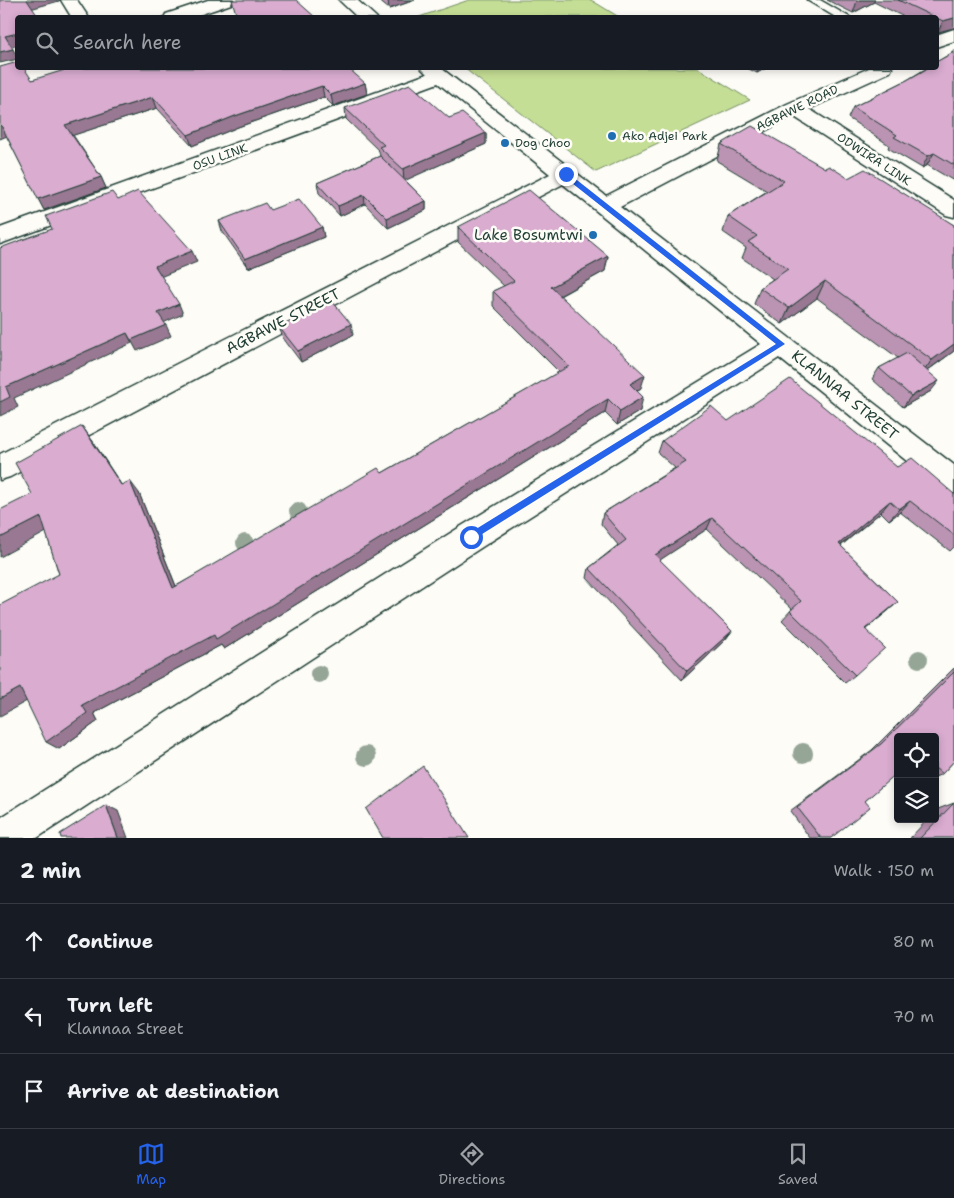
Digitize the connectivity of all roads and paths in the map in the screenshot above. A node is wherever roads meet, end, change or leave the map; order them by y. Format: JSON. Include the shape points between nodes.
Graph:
{"nodes":[{"id":1,"x":69,"y":0,"type":"edge"},
{"id":2,"x":225,"y":0,"type":"edge"},
{"id":3,"x":348,"y":0,"type":"edge"},
{"id":4,"x":812,"y":0,"type":"edge"},
{"id":5,"x":79,"y":15,"type":"edge"},
{"id":6,"x":181,"y":15,"type":"edge"},
{"id":7,"x":366,"y":15,"type":"edge"},
{"id":8,"x":840,"y":15,"type":"edge"},
{"id":9,"x":954,"y":34,"type":"edge"},
{"id":10,"x":939,"y":41,"type":"edge"},
{"id":11,"x":878,"y":70,"type":"edge"},
{"id":12,"x":435,"y":72,"type":"edge"},
{"id":13,"x":794,"y":108,"type":"junction"},
{"id":14,"x":566,"y":174,"type":"junction"},
{"id":15,"x":606,"y":206,"type":"junction"},
{"id":16,"x":954,"y":210,"type":"edge"},
{"id":17,"x":0,"y":236,"type":"edge"},
{"id":18,"x":782,"y":344,"type":"junction"},
{"id":19,"x":0,"y":468,"type":"edge"},
{"id":20,"x":954,"y":482,"type":"edge"},
{"id":21,"x":3,"y":838,"type":"edge"}],
"edges":[{"from":1,"to":5,"type":"street"},
{"from":2,"to":6,"type":"street"},
{"from":3,"to":7,"type":"street"},
{"from":4,"to":8,"type":"lane"},
{"from":9,"to":10,"type":"street"},
{"from":11,"to":13,"type":"street","name":"AGBAWE ROAD"},
{"from":12,"to":14,"type":"street","name":"KLANNAA STREET"},
{"from":12,"to":17,"type":"street","name":"OSU LINK"},
{"from":13,"to":15,"type":"street","name":"AGBAWE ROAD"},
{"from":13,"to":16,"type":"street","name":"ODWIRA LINK"},
{"from":14,"to":15,"type":"street","name":"KLANNAA STREET"},
{"from":14,"to":19,"type":"street","name":"AGBAWE STREET"},
{"from":15,"to":18,"type":"street","name":"KLANNAA STREET"},
{"from":18,"to":20,"type":"street","name":"KLANNAA STREET"},
{"from":18,"to":21,"type":"street","via":[[471,537]]}]}
